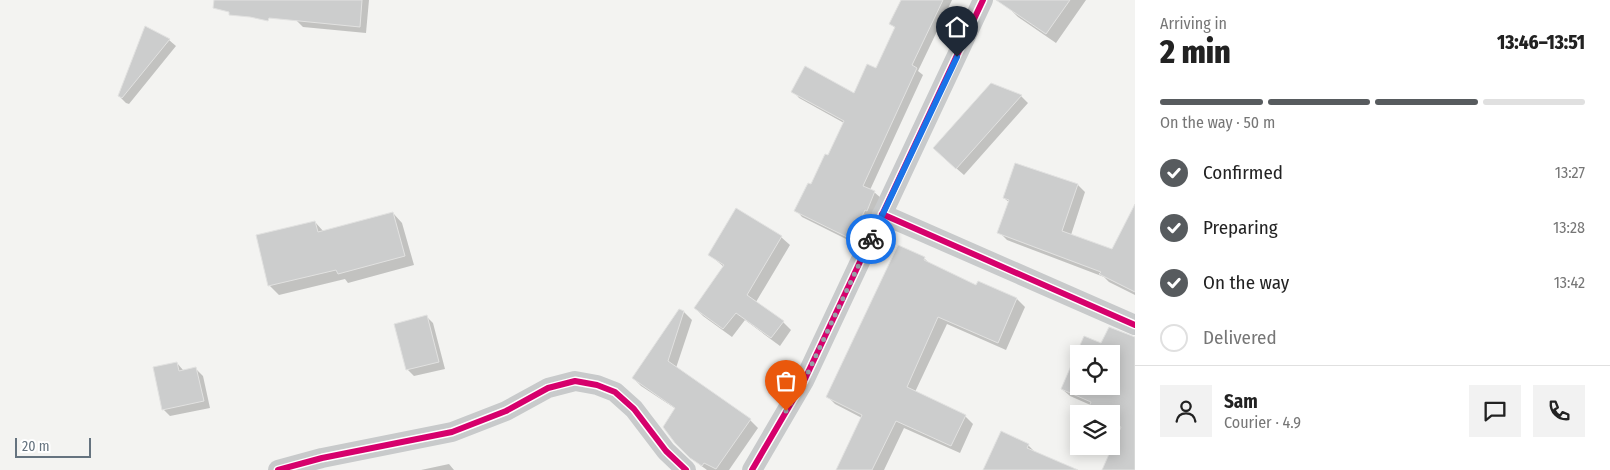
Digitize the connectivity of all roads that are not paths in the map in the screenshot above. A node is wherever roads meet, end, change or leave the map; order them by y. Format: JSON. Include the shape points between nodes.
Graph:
{"nodes":[{"id":1,"x":983,"y":0,"type":"edge"},
{"id":2,"x":882,"y":214,"type":"junction"},
{"id":3,"x":1135,"y":325,"type":"edge"},
{"id":4,"x":278,"y":470,"type":"edge"},
{"id":5,"x":686,"y":470,"type":"edge"},
{"id":6,"x":752,"y":470,"type":"edge"}],
"edges":[{"from":1,"to":2,"type":"street"},
{"from":2,"to":3,"type":"street"},
{"from":2,"to":6,"type":"street","via":[[804,381]]},
{"from":4,"to":5,"type":"street","via":[[452,432],[506,411],[548,388],[575,381],[615,392],[634,409],[666,451]]}]}
